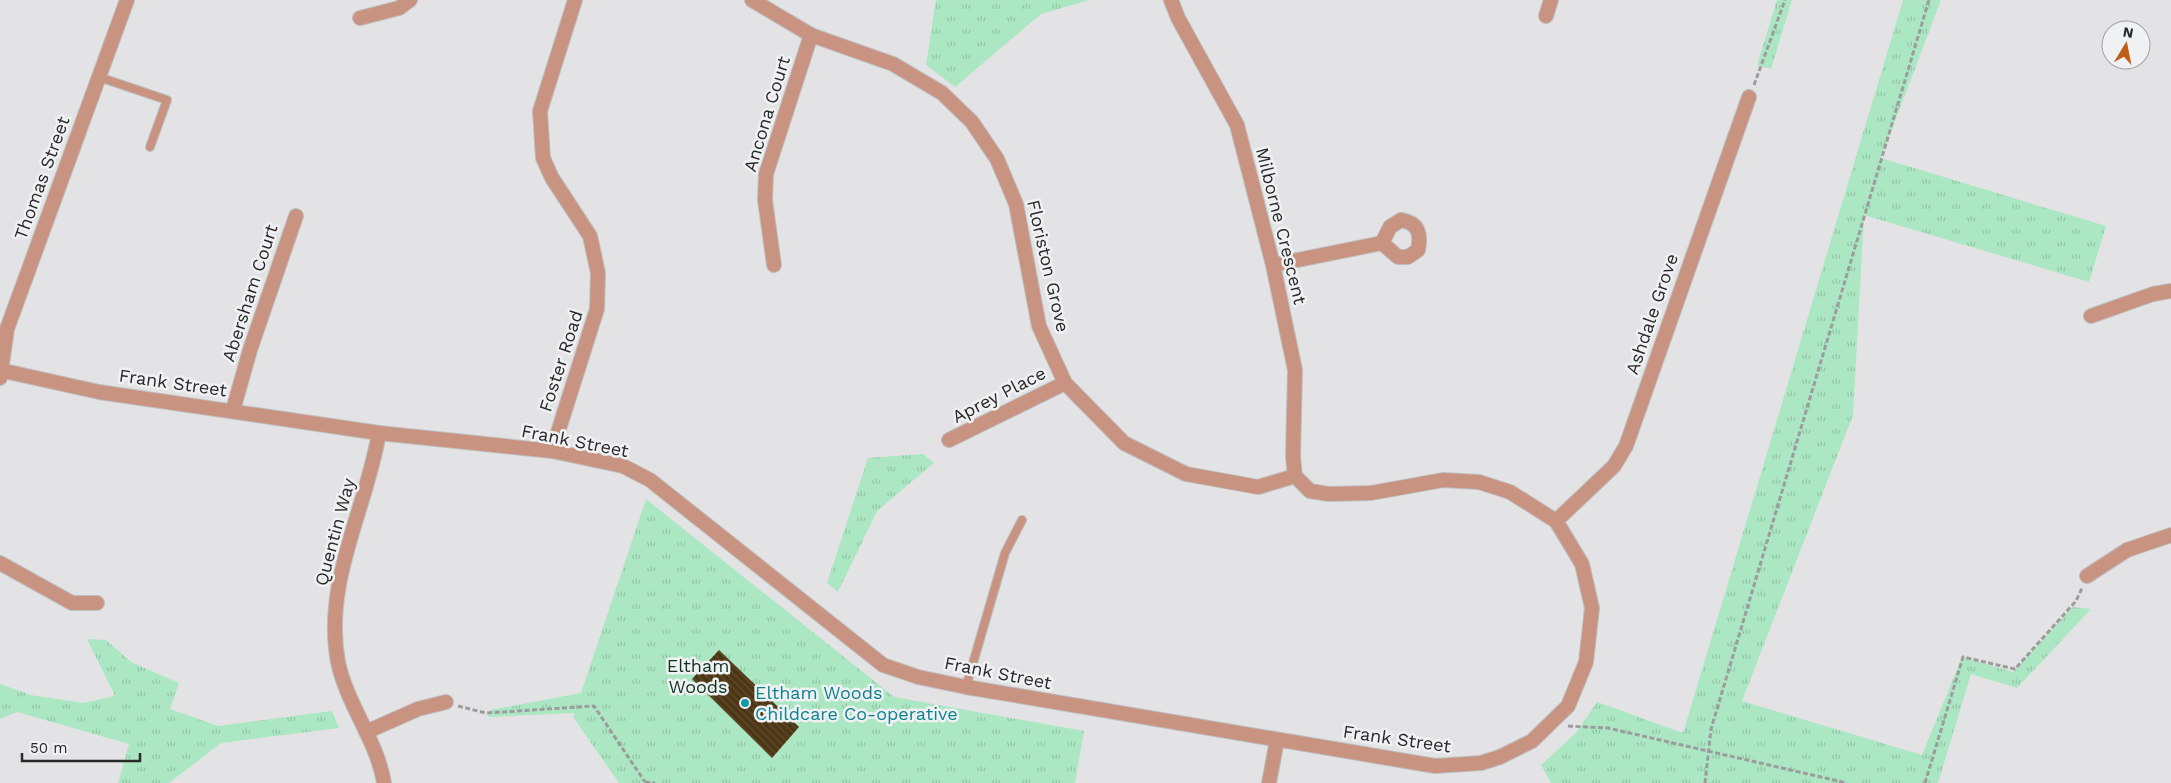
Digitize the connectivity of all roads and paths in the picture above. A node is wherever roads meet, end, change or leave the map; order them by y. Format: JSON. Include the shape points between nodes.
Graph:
{"nodes":[{"id":1,"x":127,"y":0,"type":"edge"},
{"id":2,"x":410,"y":0,"type":"edge"},
{"id":3,"x":576,"y":0,"type":"edge"},
{"id":4,"x":752,"y":0,"type":"edge"},
{"id":5,"x":1171,"y":0,"type":"edge"},
{"id":6,"x":1551,"y":0,"type":"edge"},
{"id":7,"x":1785,"y":0,"type":"edge"},
{"id":8,"x":1929,"y":0,"type":"edge"},
{"id":9,"x":1546,"y":16,"type":"dead end"},
{"id":10,"x":360,"y":18,"type":"dead end"},
{"id":11,"x":811,"y":35,"type":"junction"},
{"id":12,"x":99,"y":77,"type":"junction"},
{"id":13,"x":1749,"y":97,"type":"joint"},
{"id":14,"x":150,"y":147,"type":"dead end"},
{"id":15,"x":296,"y":216,"type":"dead end"},
{"id":16,"x":1382,"y":243,"type":"dead end"},
{"id":17,"x":774,"y":265,"type":"dead end"},
{"id":18,"x":1273,"y":265,"type":"junction"},
{"id":19,"x":2171,"y":291,"type":"edge"},
{"id":20,"x":2091,"y":316,"type":"dead end"},
{"id":21,"x":1,"y":373,"type":"edge"},
{"id":22,"x":1065,"y":383,"type":"junction"},
{"id":23,"x":233,"y":410,"type":"junction"},
{"id":24,"x":379,"y":433,"type":"junction"},
{"id":25,"x":949,"y":440,"type":"dead end"},
{"id":26,"x":552,"y":452,"type":"junction"},
{"id":27,"x":1295,"y":476,"type":"junction"},
{"id":28,"x":1022,"y":520,"type":"dead end"},
{"id":29,"x":1556,"y":521,"type":"junction"},
{"id":30,"x":2171,"y":534,"type":"edge"},
{"id":31,"x":0,"y":563,"type":"edge"},
{"id":32,"x":2087,"y":576,"type":"joint"},
{"id":33,"x":97,"y":603,"type":"dead end"},
{"id":34,"x":966,"y":687,"type":"junction"},
{"id":35,"x":446,"y":702,"type":"joint"},
{"id":36,"x":1548,"y":726,"type":"junction"},
{"id":37,"x":366,"y":732,"type":"junction"},
{"id":38,"x":1277,"y":740,"type":"junction"},
{"id":39,"x":1707,"y":752,"type":"junction"},
{"id":40,"x":645,"y":782,"type":"edge"},
{"id":41,"x":384,"y":783,"type":"edge"},
{"id":42,"x":655,"y":783,"type":"edge"},
{"id":43,"x":1269,"y":783,"type":"edge"},
{"id":44,"x":1705,"y":783,"type":"edge"},
{"id":45,"x":1847,"y":783,"type":"edge"},
{"id":46,"x":1925,"y":783,"type":"edge"}],
"edges":[{"from":1,"to":12,"type":"street","name":"Thomas Street"},
{"from":2,"to":10,"type":"street","via":[[399,8]]},
{"from":3,"to":26,"type":"street","name":"Foster Road","via":[[540,111],[543,158],[552,178],[590,236],[598,274],[597,309]]},
{"from":4,"to":11,"type":"street","name":"Floriston Grove"},
{"from":5,"to":18,"type":"street","name":"Milborne Crescent","via":[[1237,125]]},
{"from":6,"to":9,"type":"street"},
{"from":7,"to":13,"type":"path"},
{"from":8,"to":39,"type":"path","via":[[1711,729]]},
{"from":11,"to":17,"type":"street","name":"Ancona Court","via":[[766,174],[765,200]]},
{"from":11,"to":22,"type":"street","name":"Floriston Grove","via":[[893,64],[942,94],[972,122],[997,159],[1016,204],[1039,326]]},
{"from":12,"to":14,"type":"lane","via":[[167,100]]},
{"from":12,"to":21,"type":"street","name":"Thomas Street","via":[[7,329]]},
{"from":13,"to":29,"type":"street","name":"Ashdale Grove","via":[[1626,446],[1614,466]]},
{"from":15,"to":23,"type":"street","name":"Abersham Court"},
{"from":16,"to":18,"type":"street"},
{"from":18,"to":27,"type":"street","name":"Milborne Crescent","via":[[1295,370]]},
{"from":19,"to":20,"type":"street","via":[[2153,294]]},
{"from":21,"to":23,"type":"street","name":"Frank Street","via":[[99,392]]},
{"from":22,"to":25,"type":"street","name":"Aprey Place"},
{"from":22,"to":27,"type":"street","name":"Floriston Grove","via":[[1124,443],[1186,474],[1258,487]]},
{"from":23,"to":24,"type":"street","name":"Frank Street"},
{"from":24,"to":26,"type":"street","name":"Frank Street"},
{"from":24,"to":37,"type":"street","name":"Quentin Way","via":[[375,458],[341,568],[334,611],[338,662],[347,692]]},
{"from":26,"to":34,"type":"street","name":"Frank Street","via":[[623,466],[650,480],[883,665],[918,677]]},
{"from":27,"to":29,"type":"street","name":"Frank Street","via":[[1310,491],[1329,494],[1371,493],[1443,480],[1479,482],[1510,492]]},
{"from":28,"to":34,"type":"lane","via":[[1005,553]]},
{"from":29,"to":36,"type":"street","name":"Frank Street","via":[[1582,564],[1592,608],[1586,662],[1568,706]]},
{"from":30,"to":32,"type":"street","via":[[2128,550]]},
{"from":31,"to":33,"type":"street","via":[[72,603]]},
{"from":32,"to":46,"type":"path","via":[[2076,601],[2015,669],[1963,657]]},
{"from":34,"to":38,"type":"street","name":"Frank Street"},
{"from":35,"to":37,"type":"street","via":[[418,709]]},
{"from":35,"to":40,"type":"path","via":[[486,713],[594,706]]},
{"from":36,"to":38,"type":"street","name":"Frank Street","via":[[1532,741],[1500,757],[1481,764],[1457,766],[1435,766]]},
{"from":36,"to":39,"type":"path","via":[[1608,728]]},
{"from":37,"to":41,"type":"street","name":"Quentin Way"},
{"from":38,"to":43,"type":"street"},
{"from":39,"to":44,"type":"path"},
{"from":39,"to":45,"type":"path"},
{"from":40,"to":42,"type":"path"}]}
